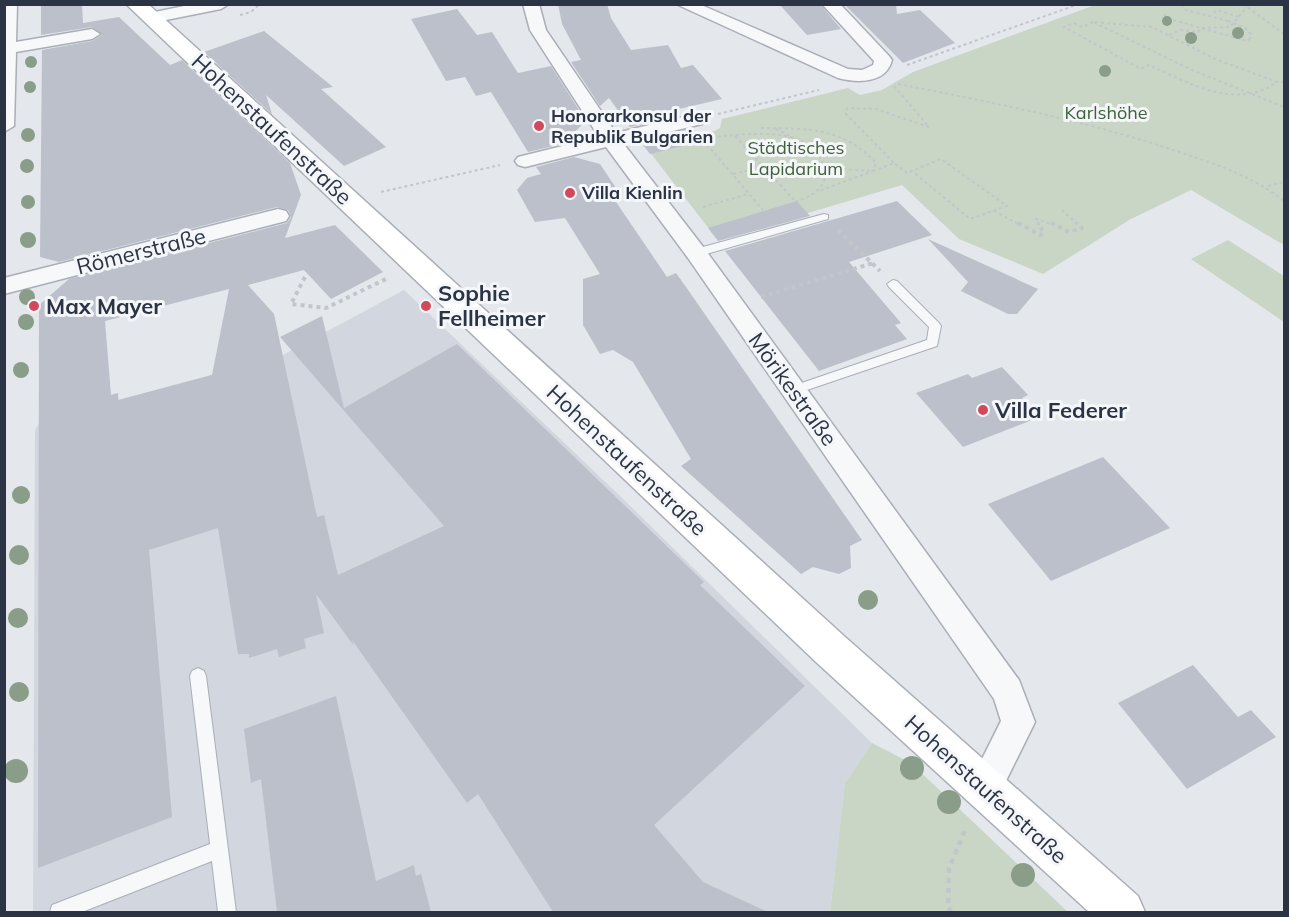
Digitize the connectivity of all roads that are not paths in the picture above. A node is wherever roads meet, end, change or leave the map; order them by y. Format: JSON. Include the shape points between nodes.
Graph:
{"nodes":[{"id":1,"x":9,"y":4,"type":"edge"},
{"id":2,"x":221,"y":4,"type":"edge"},
{"id":3,"x":684,"y":4,"type":"edge"},
{"id":4,"x":830,"y":4,"type":"edge"},
{"id":5,"x":527,"y":6,"type":"edge"},
{"id":6,"x":144,"y":11,"type":"edge"},
{"id":7,"x":93,"y":34,"type":"dead end"},
{"id":8,"x":7,"y":47,"type":"edge"},
{"id":9,"x":695,"y":120,"type":"dead end"},
{"id":10,"x":4,"y":126,"type":"edge"},
{"id":11,"x":611,"y":140,"type":"junction"},
{"id":12,"x":517,"y":162,"type":"road end"},
{"id":13,"x":278,"y":216,"type":"dead end"},
{"id":14,"x":824,"y":217,"type":"road end"},
{"id":15,"x":696,"y":253,"type":"junction"},
{"id":16,"x":893,"y":284,"type":"dead end"},
{"id":17,"x":4,"y":286,"type":"edge"},
{"id":18,"x":794,"y":390,"type":"junction"},
{"id":19,"x":198,"y":676,"type":"dead end"},
{"id":20,"x":985,"y":786,"type":"junction"},
{"id":21,"x":219,"y":849,"type":"junction"},
{"id":22,"x":59,"y":912,"type":"edge"},
{"id":23,"x":227,"y":912,"type":"edge"},
{"id":24,"x":1122,"y":912,"type":"edge"}],
"edges":[{"from":1,"to":8,"type":"street"},
{"from":2,"to":6,"type":"street"},
{"from":3,"to":4,"type":"street","via":[[844,74],[864,76],[882,68],[884,60]]},
{"from":5,"to":11,"type":"street","name":"Mörikestraße","via":[[538,30]]},
{"from":6,"to":20,"type":"street","name":"Hohenstaufenstraße","via":[[830,649]]},
{"from":7,"to":8,"type":"street"},
{"from":8,"to":10,"type":"street"},
{"from":9,"to":11,"type":"street"},
{"from":11,"to":12,"type":"street"},
{"from":11,"to":15,"type":"street","name":"Mörikestraße"},
{"from":13,"to":17,"type":"street","name":"Römerstraße"},
{"from":14,"to":15,"type":"lane"},
{"from":15,"to":18,"type":"street","name":"Mörikestraße"},
{"from":16,"to":18,"type":"lane","via":[[935,326],[933,343]]},
{"from":18,"to":20,"type":"street","name":"Mörikestraße","via":[[1008,691],[1018,722]]},
{"from":19,"to":21,"type":"lane"},
{"from":20,"to":24,"type":"street","name":"Hohenstaufenstraße"},
{"from":21,"to":22,"type":"lane"},
{"from":21,"to":23,"type":"lane"}]}
